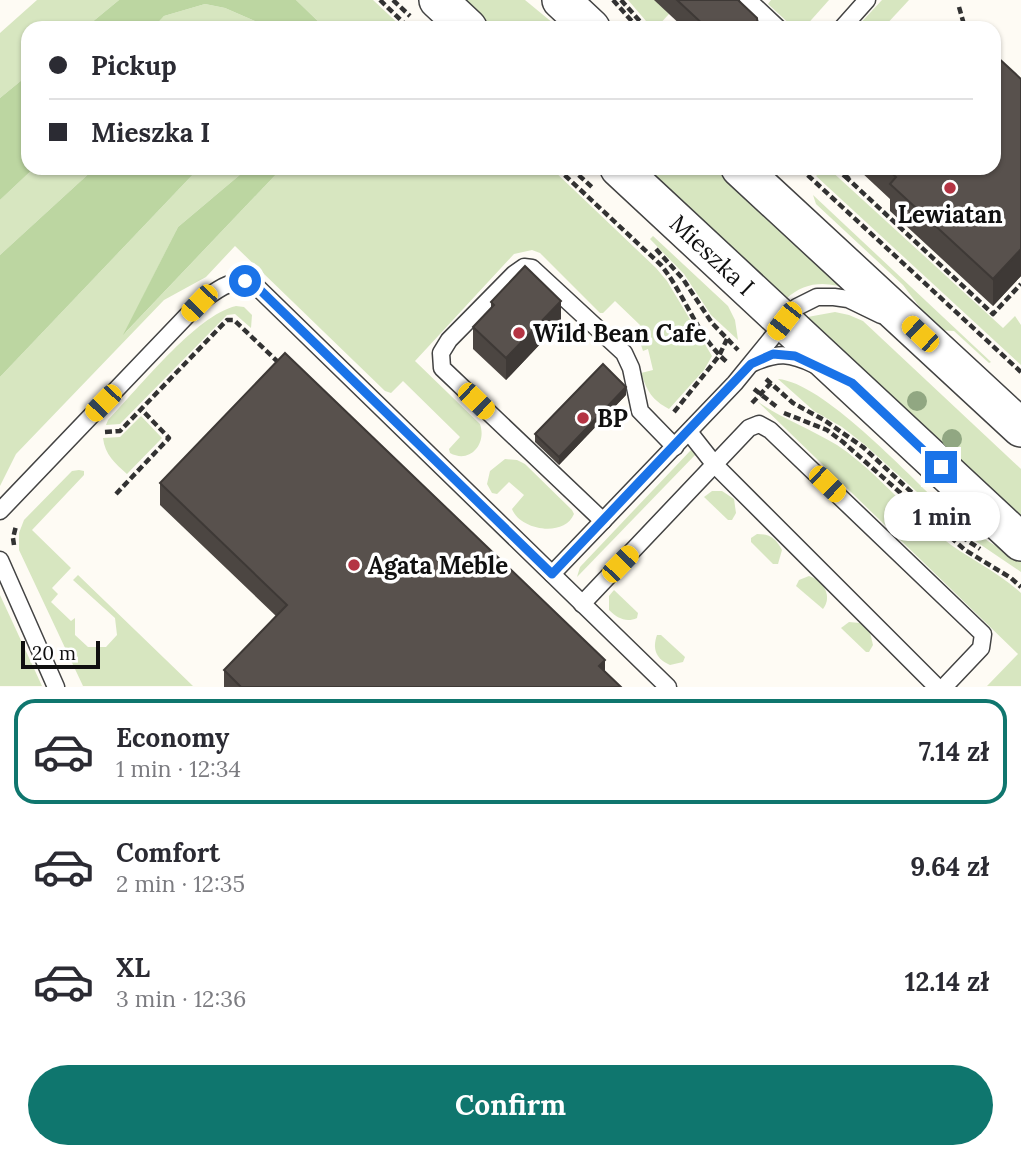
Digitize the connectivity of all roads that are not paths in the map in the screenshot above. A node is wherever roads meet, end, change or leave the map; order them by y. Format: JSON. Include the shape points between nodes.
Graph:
{"nodes":[{"id":1,"x":438,"y":0,"type":"edge"},
{"id":2,"x":561,"y":0,"type":"edge"},
{"id":3,"x":748,"y":0,"type":"edge"},
{"id":4,"x":867,"y":0,"type":"edge"},
{"id":5,"x":460,"y":21,"type":"edge"},
{"id":6,"x":584,"y":21,"type":"edge"},
{"id":7,"x":770,"y":21,"type":"edge"},
{"id":8,"x":848,"y":21,"type":"edge"},
{"id":9,"x":748,"y":175,"type":"edge"},
{"id":10,"x":609,"y":182,"type":"edge"},
{"id":11,"x":784,"y":321,"type":"junction"},
{"id":12,"x":920,"y":334,"type":"junction"},
{"id":13,"x":746,"y":370,"type":"junction"},
{"id":14,"x":852,"y":383,"type":"junction"},
{"id":15,"x":1021,"y":428,"type":"edge"},
{"id":16,"x":689,"y":432,"type":"junction"},
{"id":17,"x":675,"y":447,"type":"junction"},
{"id":18,"x":715,"y":465,"type":"junction"},
{"id":19,"x":0,"y":511,"type":"edge"},
{"id":20,"x":603,"y":521,"type":"junction"},
{"id":21,"x":1005,"y":549,"type":"edge"},
{"id":22,"x":0,"y":560,"type":"edge"},
{"id":23,"x":552,"y":574,"type":"junction"},
{"id":24,"x":582,"y":604,"type":"junction"},
{"id":25,"x":57,"y":687,"type":"edge"},
{"id":26,"x":668,"y":687,"type":"edge"},
{"id":27,"x":937,"y":687,"type":"edge"},
{"id":28,"x":944,"y":687,"type":"edge"}],
"edges":[{"from":1,"to":5,"type":"street"},
{"from":2,"to":6,"type":"street"},
{"from":3,"to":7,"type":"lane"},
{"from":4,"to":8,"type":"lane"},
{"from":9,"to":12,"type":"street"},
{"from":10,"to":11,"type":"street","name":"Mieszka I"},
{"from":11,"to":12,"type":"lane","via":[[809,300],[834,297],[848,299]]},
{"from":11,"to":13,"type":"lane"},
{"from":11,"to":14,"type":"street","name":"Mieszka I"},
{"from":12,"to":15,"type":"street"},
{"from":13,"to":14,"type":"lane","via":[[773,354],[795,356]]},
{"from":13,"to":16,"type":"lane"},
{"from":14,"to":21,"type":"street","name":"Mieszka I"},
{"from":16,"to":17,"type":"lane"},
{"from":16,"to":18,"type":"lane"},
{"from":17,"to":20,"type":"lane"},
{"from":17,"to":20,"type":"lane","via":[[640,411],[624,353],[531,268],[514,274],[445,346],[443,368]]},
{"from":18,"to":24,"type":"lane"},
{"from":18,"to":27,"type":"lane"},
{"from":18,"to":28,"type":"lane","via":[[749,428],[765,425],[977,628],[983,634],[981,648]]},
{"from":19,"to":23,"type":"lane","via":[[199,303],[225,284],[245,281],[255,285]]},
{"from":20,"to":23,"type":"lane"},
{"from":22,"to":25,"type":"lane"},
{"from":23,"to":24,"type":"lane"},
{"from":24,"to":26,"type":"lane"}]}
